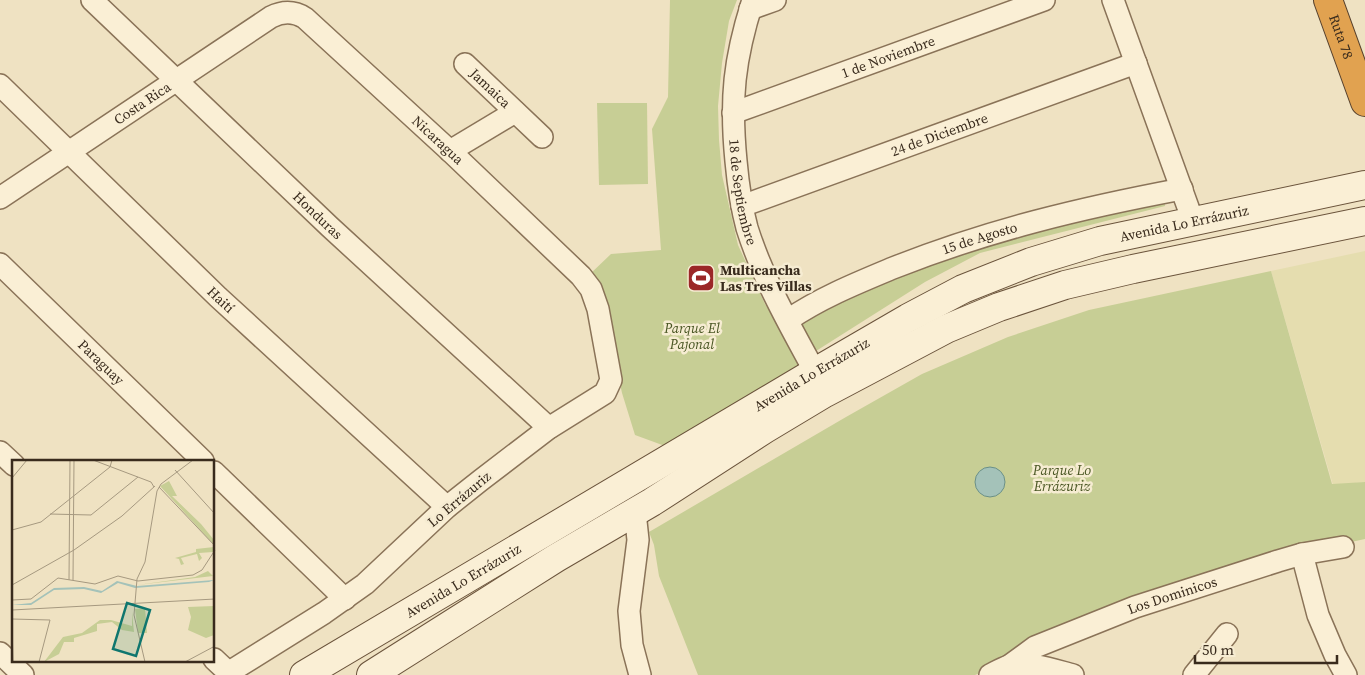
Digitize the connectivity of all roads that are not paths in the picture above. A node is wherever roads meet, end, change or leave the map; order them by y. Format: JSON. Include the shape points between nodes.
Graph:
{"nodes":[{"id":1,"x":92,"y":0,"type":"edge"},
{"id":2,"x":775,"y":0,"type":"edge"},
{"id":3,"x":1044,"y":0,"type":"edge"},
{"id":4,"x":1113,"y":0,"type":"edge"},
{"id":5,"x":1328,"y":0,"type":"edge"},
{"id":6,"x":752,"y":5,"type":"edge"},
{"id":7,"x":286,"y":6,"type":"edge"},
{"id":8,"x":1136,"y":62,"type":"junction"},
{"id":9,"x":465,"y":64,"type":"dead end"},
{"id":10,"x":176,"y":81,"type":"junction"},
{"id":11,"x":0,"y":85,"type":"edge"},
{"id":12,"x":1365,"y":102,"type":"edge"},
{"id":13,"x":515,"y":112,"type":"junction"},
{"id":14,"x":733,"y":113,"type":"junction"},
{"id":15,"x":542,"y":137,"type":"dead end"},
{"id":16,"x":450,"y":151,"type":"junction"},
{"id":17,"x":70,"y":152,"type":"junction"},
{"id":18,"x":1365,"y":185,"type":"edge"},
{"id":19,"x":1182,"y":189,"type":"junction"},
{"id":20,"x":0,"y":198,"type":"edge"},
{"id":21,"x":742,"y":206,"type":"junction"},
{"id":22,"x":1193,"y":221,"type":"junction"},
{"id":23,"x":1365,"y":221,"type":"edge"},
{"id":24,"x":0,"y":264,"type":"edge"},
{"id":25,"x":591,"y":289,"type":"joint"},
{"id":26,"x":788,"y":320,"type":"junction"},
{"id":27,"x":815,"y":372,"type":"junction"},
{"id":28,"x":549,"y":428,"type":"junction"},
{"id":29,"x":0,"y":452,"type":"edge"},
{"id":30,"x":202,"y":460,"type":"edge"},
{"id":31,"x":12,"y":463,"type":"edge"},
{"id":32,"x":215,"y":473,"type":"edge"},
{"id":33,"x":447,"y":507,"type":"junction"},
{"id":34,"x":636,"y":512,"type":"junction"},
{"id":35,"x":1343,"y":547,"type":"dead end"},
{"id":36,"x":1302,"y":554,"type":"junction"},
{"id":37,"x":344,"y":599,"type":"junction"},
{"id":38,"x":1227,"y":634,"type":"dead end"},
{"id":39,"x":0,"y":653,"type":"edge"},
{"id":40,"x":224,"y":669,"type":"edge"},
{"id":41,"x":999,"y":670,"type":"edge"},
{"id":42,"x":23,"y":675,"type":"edge"},
{"id":43,"x":304,"y":675,"type":"edge"},
{"id":44,"x":371,"y":675,"type":"edge"},
{"id":45,"x":640,"y":675,"type":"edge"},
{"id":46,"x":1073,"y":675,"type":"edge"},
{"id":47,"x":1194,"y":675,"type":"edge"},
{"id":48,"x":1346,"y":675,"type":"edge"}],
"edges":[{"from":1,"to":10,"type":"street","name":"Honduras"},
{"from":2,"to":6,"type":"street"},
{"from":3,"to":14,"type":"street","name":"1 de Noviembre"},
{"from":4,"to":8,"type":"street"},
{"from":5,"to":12,"type":"highway","name":"Ruta 78"},
{"from":6,"to":14,"type":"street","name":"18 de Septiembre","via":[[736,64]]},
{"from":7,"to":10,"type":"street","name":"Costa Rica"},
{"from":7,"to":16,"type":"street","name":"Nicaragua","via":[[305,18]]},
{"from":8,"to":19,"type":"street"},
{"from":8,"to":21,"type":"street","name":"24 de Diciembre"},
{"from":9,"to":13,"type":"street","name":"Jamaica"},
{"from":10,"to":17,"type":"street","name":"Costa Rica"},
{"from":10,"to":28,"type":"street","name":"Honduras"},
{"from":11,"to":17,"type":"street","name":"Haití"},
{"from":13,"to":15,"type":"street","name":"Jamaica"},
{"from":13,"to":16,"type":"street","name":"Jamaica"},
{"from":14,"to":21,"type":"street","name":"18 de Septiembre"},
{"from":16,"to":25,"type":"street","name":"Nicaragua"},
{"from":17,"to":20,"type":"street","name":"Costa Rica"},
{"from":17,"to":33,"type":"street","name":"Haití","via":[[218,297]]},
{"from":18,"to":22,"type":"main road","name":"Avenida Lo Errázuriz"},
{"from":19,"to":22,"type":"street"},
{"from":19,"to":26,"type":"street","name":"15 de Agosto","via":[[1050,217],[960,243],[832,294]]},
{"from":21,"to":26,"type":"street","name":"18 de Septiembre","via":[[763,269]]},
{"from":22,"to":27,"type":"main road","name":"Avenida Lo Errázuriz","via":[[1100,241],[992,277],[935,303]]},
{"from":23,"to":34,"type":"main road","name":"Avenida Lo Errázuriz","via":[[1100,276],[999,307],[946,329],[825,393]]},
{"from":24,"to":30,"type":"street","name":"Paraguay"},
{"from":25,"to":28,"type":"street","name":"Lo Errázuriz","via":[[610,374],[609,387],[600,397]]},
{"from":26,"to":27,"type":"street","name":"18 de Septiembre"},
{"from":27,"to":43,"type":"main road","name":"Avenida Lo Errázuriz"},
{"from":28,"to":33,"type":"street","name":"Lo Errázuriz"},
{"from":29,"to":31,"type":"street"},
{"from":32,"to":37,"type":"street"},
{"from":33,"to":37,"type":"street","name":"Lo Errázuriz","via":[[377,574]]},
{"from":34,"to":44,"type":"main road","name":"Avenida Lo Errázuriz","via":[[556,558]]},
{"from":34,"to":45,"type":"street","via":[[638,540],[629,611],[632,644]]},
{"from":35,"to":36,"type":"street","name":"Los Dominicos"},
{"from":36,"to":41,"type":"street","name":"Los Dominicos","via":[[1135,607],[1035,647]]},
{"from":36,"to":48,"type":"street","via":[[1318,615]]},
{"from":37,"to":40,"type":"street","name":"Lo Errázuriz"},
{"from":38,"to":47,"type":"street"},
{"from":39,"to":42,"type":"street"},
{"from":41,"to":46,"type":"street","name":"Los Dominicos","via":[[1031,665]]}]}
